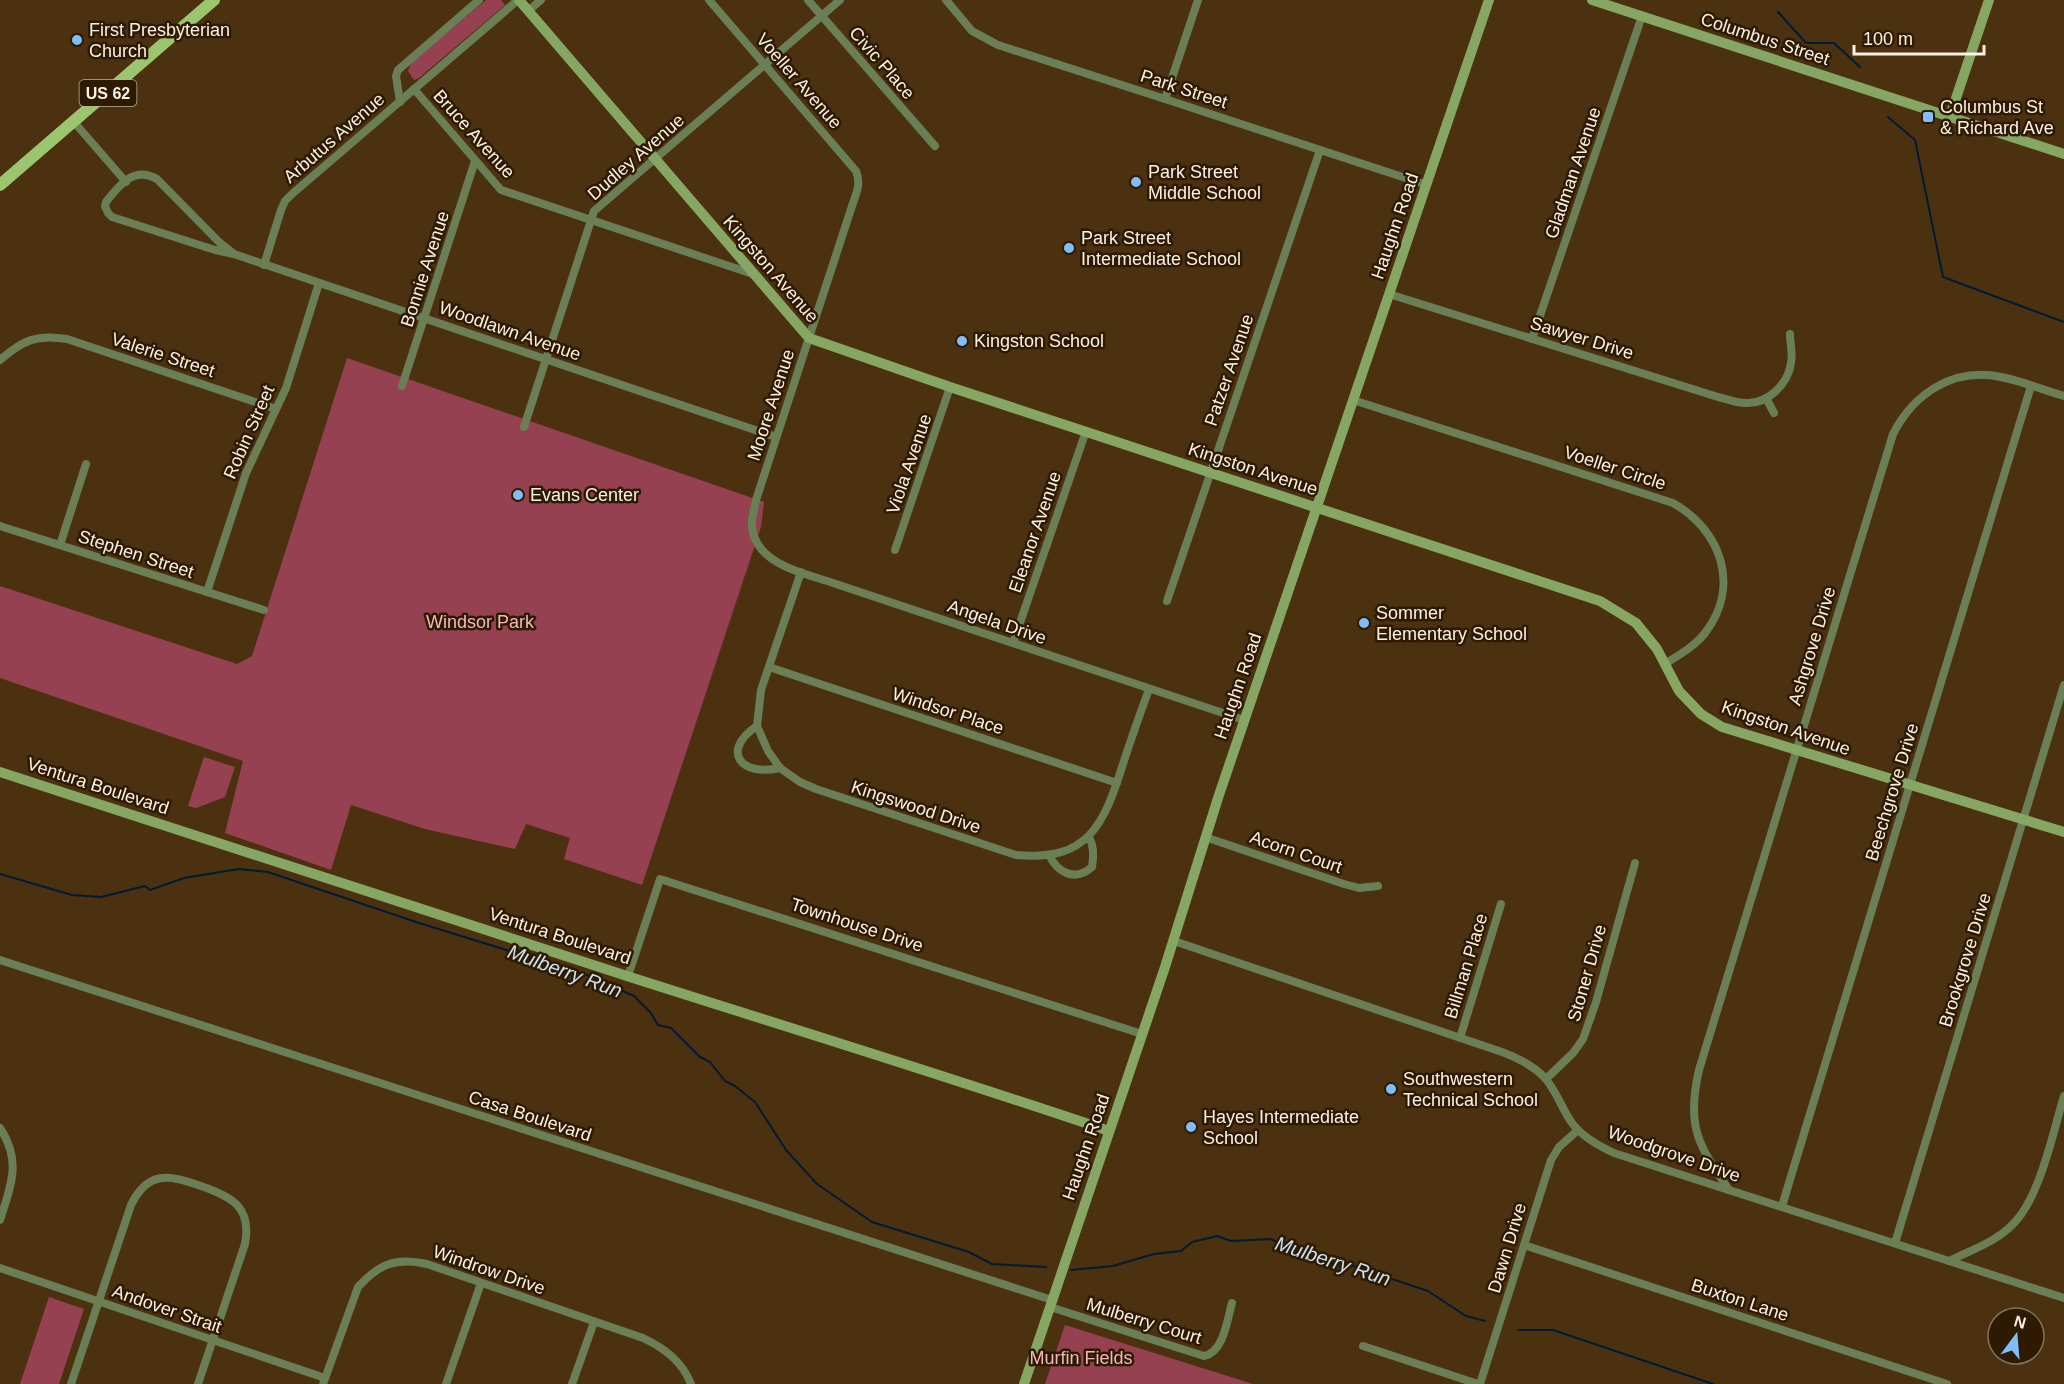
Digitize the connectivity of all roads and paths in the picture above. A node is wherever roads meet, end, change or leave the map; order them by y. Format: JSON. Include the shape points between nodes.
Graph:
{"nodes":[{"id":1,"x":479,"y":0,"type":"edge"},
{"id":2,"x":518,"y":0,"type":"edge"},
{"id":3,"x":541,"y":0,"type":"edge"},
{"id":4,"x":709,"y":0,"type":"edge"},
{"id":5,"x":807,"y":0,"type":"edge"},
{"id":6,"x":840,"y":0,"type":"edge"},
{"id":7,"x":946,"y":0,"type":"edge"},
{"id":8,"x":1198,"y":0,"type":"edge"},
{"id":9,"x":1489,"y":0,"type":"edge"},
{"id":10,"x":1592,"y":0,"type":"edge"},
{"id":11,"x":1989,"y":0,"type":"edge"},
{"id":12,"x":213,"y":1,"type":"edge"},
{"id":13,"x":528,"y":11,"type":"junction"},
{"id":14,"x":821,"y":16,"type":"junction"},
{"id":15,"x":1642,"y":16,"type":"junction"},
{"id":16,"x":764,"y":64,"type":"junction"},
{"id":17,"x":414,"y":89,"type":"junction"},
{"id":18,"x":1165,"y":99,"type":"junction"},
{"id":19,"x":400,"y":102,"type":"junction"},
{"id":20,"x":1950,"y":116,"type":"junction"},
{"id":21,"x":74,"y":122,"type":"junction"},
{"id":22,"x":934,"y":146,"type":"dead end"},
{"id":23,"x":1320,"y":150,"type":"junction"},
{"id":24,"x":2064,"y":154,"type":"edge"},
{"id":25,"x":655,"y":159,"type":"junction"},
{"id":26,"x":476,"y":161,"type":"junction"},
{"id":27,"x":126,"y":182,"type":"junction"},
{"id":28,"x":0,"y":184,"type":"edge"},
{"id":29,"x":859,"y":185,"type":"joint"},
{"id":30,"x":1426,"y":185,"type":"junction"},
{"id":31,"x":591,"y":221,"type":"junction"},
{"id":32,"x":234,"y":254,"type":"junction"},
{"id":33,"x":264,"y":265,"type":"junction"},
{"id":34,"x":753,"y":274,"type":"junction"},
{"id":35,"x":320,"y":283,"type":"junction"},
{"id":36,"x":1389,"y":294,"type":"junction"},
{"id":37,"x":424,"y":318,"type":"junction"},
{"id":38,"x":1790,"y":334,"type":"dead end"},
{"id":39,"x":809,"y":338,"type":"junction"},
{"id":40,"x":1532,"y":339,"type":"junction"},
{"id":41,"x":547,"y":359,"type":"junction"},
{"id":42,"x":0,"y":360,"type":"edge"},
{"id":43,"x":402,"y":386,"type":"dead end"},
{"id":44,"x":2031,"y":386,"type":"junction"},
{"id":45,"x":950,"y":387,"type":"junction"},
{"id":46,"x":2064,"y":396,"type":"edge"},
{"id":47,"x":1766,"y":398,"type":"junction"},
{"id":48,"x":1353,"y":400,"type":"junction"},
{"id":49,"x":276,"y":409,"type":"junction"},
{"id":50,"x":1774,"y":413,"type":"dead end"},
{"id":51,"x":524,"y":426,"type":"dead end"},
{"id":52,"x":1086,"y":431,"type":"junction"},
{"id":53,"x":776,"y":436,"type":"junction"},
{"id":54,"x":86,"y":464,"type":"dead end"},
{"id":55,"x":1210,"y":472,"type":"junction"},
{"id":56,"x":1317,"y":507,"type":"junction"},
{"id":57,"x":0,"y":526,"type":"edge"},
{"id":58,"x":754,"y":534,"type":"joint"},
{"id":59,"x":60,"y":545,"type":"junction"},
{"id":60,"x":895,"y":550,"type":"dead end"},
{"id":61,"x":801,"y":572,"type":"junction"},
{"id":62,"x":207,"y":592,"type":"junction"},
{"id":63,"x":1167,"y":601,"type":"dead end"},
{"id":64,"x":264,"y":610,"type":"dead end"},
{"id":65,"x":1013,"y":643,"type":"junction"},
{"id":66,"x":1665,"y":664,"type":"junction"},
{"id":67,"x":769,"y":667,"type":"junction"},
{"id":68,"x":2064,"y":685,"type":"edge"},
{"id":69,"x":1149,"y":689,"type":"junction"},
{"id":70,"x":1244,"y":720,"type":"junction"},
{"id":71,"x":757,"y":726,"type":"junction"},
{"id":72,"x":1796,"y":751,"type":"junction"},
{"id":73,"x":780,"y":768,"type":"junction"},
{"id":74,"x":0,"y":772,"type":"edge"},
{"id":75,"x":1117,"y":783,"type":"junction"},
{"id":76,"x":1910,"y":786,"type":"junction"},
{"id":77,"x":2023,"y":820,"type":"junction"},
{"id":78,"x":2064,"y":832,"type":"edge"},
{"id":79,"x":1089,"y":837,"type":"junction"},
{"id":80,"x":1205,"y":837,"type":"junction"},
{"id":81,"x":1049,"y":855,"type":"junction"},
{"id":82,"x":1635,"y":863,"type":"dead end"},
{"id":83,"x":1378,"y":886,"type":"dead end"},
{"id":84,"x":1501,"y":904,"type":"dead end"},
{"id":85,"x":1174,"y":940,"type":"junction"},
{"id":86,"x":0,"y":960,"type":"edge"},
{"id":87,"x":628,"y":976,"type":"junction"},
{"id":88,"x":1142,"y":1034,"type":"junction"},
{"id":89,"x":1460,"y":1038,"type":"junction"},
{"id":90,"x":1546,"y":1079,"type":"junction"},
{"id":91,"x":2064,"y":1096,"type":"edge"},
{"id":92,"x":0,"y":1128,"type":"edge"},
{"id":93,"x":1578,"y":1130,"type":"junction"},
{"id":94,"x":1109,"y":1131,"type":"junction"},
{"id":95,"x":1729,"y":1190,"type":"junction"},
{"id":96,"x":1782,"y":1206,"type":"junction"},
{"id":97,"x":0,"y":1220,"type":"edge"},
{"id":98,"x":1895,"y":1243,"type":"junction"},
{"id":99,"x":1524,"y":1245,"type":"junction"},
{"id":100,"x":1949,"y":1261,"type":"junction"},
{"id":101,"x":0,"y":1268,"type":"edge"},
{"id":102,"x":481,"y":1283,"type":"junction"},
{"id":103,"x":2064,"y":1298,"type":"edge"},
{"id":104,"x":98,"y":1301,"type":"junction"},
{"id":105,"x":1232,"y":1303,"type":"dead end"},
{"id":106,"x":1051,"y":1304,"type":"junction"},
{"id":107,"x":594,"y":1322,"type":"junction"},
{"id":108,"x":213,"y":1340,"type":"junction"},
{"id":109,"x":1363,"y":1346,"type":"dead end"},
{"id":110,"x":324,"y":1381,"type":"edge"},
{"id":111,"x":71,"y":1384,"type":"edge"},
{"id":112,"x":198,"y":1384,"type":"edge"},
{"id":113,"x":446,"y":1384,"type":"edge"},
{"id":114,"x":572,"y":1384,"type":"edge"},
{"id":115,"x":691,"y":1384,"type":"edge"},
{"id":116,"x":1024,"y":1384,"type":"edge"},
{"id":117,"x":1479,"y":1384,"type":"edge"},
{"id":118,"x":1947,"y":1384,"type":"edge"}],
"edges":[{"from":1,"to":19,"type":"street","name":"Arbutus Avenue","via":[[398,70]]},
{"from":2,"to":13,"type":"street","name":"Kingston Avenue"},
{"from":2,"to":17,"type":"street","name":"Arbutus Avenue"},
{"from":3,"to":13,"type":"street"},
{"from":4,"to":16,"type":"street","name":"Voeller Avenue"},
{"from":5,"to":14,"type":"street","name":"Civic Place"},
{"from":6,"to":14,"type":"street","name":"Dudley Avenue"},
{"from":7,"to":18,"type":"street","name":"Park Street","via":[[972,31],[988,41]]},
{"from":8,"to":18,"type":"street"},
{"from":9,"to":30,"type":"street","name":"Haughn Road"},
{"from":10,"to":15,"type":"street","name":"Columbus Street"},
{"from":11,"to":20,"type":"street"},
{"from":12,"to":21,"type":"main road","number":"US 62"},
{"from":13,"to":25,"type":"street","name":"Kingston Avenue"},
{"from":14,"to":16,"type":"street","name":"Dudley Avenue"},
{"from":14,"to":22,"type":"street","name":"Civic Place"},
{"from":15,"to":20,"type":"street","name":"Columbus Street"},
{"from":15,"to":40,"type":"street","name":"Gladman Avenue"},
{"from":16,"to":25,"type":"street","name":"Dudley Avenue"},
{"from":16,"to":29,"type":"street","name":"Voeller Avenue","via":[[856,171]]},
{"from":17,"to":19,"type":"street","name":"Arbutus Avenue"},
{"from":17,"to":26,"type":"street","name":"Bruce Avenue"},
{"from":18,"to":23,"type":"street","name":"Park Street"},
{"from":19,"to":33,"type":"street","name":"Arbutus Avenue","via":[[285,201]]},
{"from":20,"to":24,"type":"street","name":"Columbus Street"},
{"from":21,"to":27,"type":"street"},
{"from":21,"to":28,"type":"main road","number":"US 62"},
{"from":23,"to":30,"type":"street","name":"Park Street"},
{"from":23,"to":55,"type":"street","name":"Patzer Avenue"},
{"from":25,"to":31,"type":"street","name":"Dudley Avenue","via":[[594,211]]},
{"from":25,"to":34,"type":"street","name":"Kingston Avenue"},
{"from":26,"to":31,"type":"street","name":"Bruce Avenue","via":[[501,190]]},
{"from":26,"to":37,"type":"street","name":"Bonnie Avenue"},
{"from":27,"to":32,"type":"street","name":"Woodlawn Avenue","via":[[141,173],[157,179]]},
{"from":27,"to":32,"type":"street","name":"Woodlawn Avenue","via":[[106,202],[112,217]]},
{"from":29,"to":39,"type":"street","name":"Moore Avenue"},
{"from":30,"to":36,"type":"street","name":"Haughn Road"},
{"from":31,"to":34,"type":"street","name":"Bruce Avenue"},
{"from":31,"to":41,"type":"street","name":"Dudley Avenue"},
{"from":32,"to":33,"type":"street","name":"Woodlawn Avenue"},
{"from":33,"to":35,"type":"street","name":"Woodlawn Avenue"},
{"from":34,"to":39,"type":"street","name":"Kingston Avenue"},
{"from":35,"to":37,"type":"street","name":"Woodlawn Avenue"},
{"from":35,"to":49,"type":"street","name":"Robin Street"},
{"from":36,"to":40,"type":"street","name":"Sawyer Drive"},
{"from":36,"to":48,"type":"street","name":"Haughn Road"},
{"from":37,"to":41,"type":"street","name":"Woodlawn Avenue"},
{"from":37,"to":43,"type":"street","name":"Bonnie Avenue"},
{"from":38,"to":47,"type":"street","via":[[1789,372],[1780,387]]},
{"from":39,"to":45,"type":"street","name":"Kingston Avenue"},
{"from":39,"to":53,"type":"street","name":"Moore Avenue"},
{"from":40,"to":47,"type":"street","name":"Sawyer Drive","via":[[1739,402],[1753,403]]},
{"from":41,"to":51,"type":"street","name":"Dudley Avenue"},
{"from":41,"to":53,"type":"street","name":"Woodlawn Avenue"},
{"from":42,"to":49,"type":"street","name":"Valerie Street","via":[[24,342],[53,336]]},
{"from":44,"to":46,"type":"street","name":"Ashgrove Drive"},
{"from":44,"to":72,"type":"street","name":"Ashgrove Drive","via":[[1999,376],[1950,380],[1921,396],[1900,420]]},
{"from":44,"to":76,"type":"street","name":"Beechgrove Drive"},
{"from":45,"to":52,"type":"street","name":"Kingston Avenue"},
{"from":45,"to":60,"type":"street","name":"Viola Avenue"},
{"from":47,"to":50,"type":"street"},
{"from":48,"to":56,"type":"street","name":"Haughn Road"},
{"from":48,"to":66,"type":"street","name":"Voeller Circle","via":[[1673,503],[1696,518],[1716,546],[1723,589],[1703,635]]},
{"from":49,"to":62,"type":"street","name":"Robin Street","via":[[246,473]]},
{"from":52,"to":55,"type":"street","name":"Kingston Avenue"},
{"from":52,"to":65,"type":"street","name":"Eleanor Avenue"},
{"from":53,"to":58,"type":"street","name":"Moore Avenue","via":[[756,500]]},
{"from":54,"to":59,"type":"street"},
{"from":55,"to":56,"type":"street","name":"Kingston Avenue"},
{"from":55,"to":63,"type":"street","name":"Patzer Avenue"},
{"from":56,"to":66,"type":"street","name":"Kingston Avenue","via":[[1600,600],[1636,623]]},
{"from":56,"to":70,"type":"street","name":"Haughn Road"},
{"from":57,"to":59,"type":"street","name":"Stephen Street"},
{"from":58,"to":61,"type":"street","name":"Angela Drive","via":[[770,559]]},
{"from":59,"to":62,"type":"street","name":"Stephen Street"},
{"from":61,"to":65,"type":"street","name":"Angela Drive"},
{"from":61,"to":67,"type":"street"},
{"from":62,"to":64,"type":"street","name":"Stephen Street"},
{"from":65,"to":69,"type":"street","name":"Angela Drive"},
{"from":66,"to":72,"type":"street","name":"Kingston Avenue","via":[[1679,691],[1710,720]]},
{"from":67,"to":71,"type":"street","via":[[761,690]]},
{"from":67,"to":75,"type":"street","name":"Windsor Place"},
{"from":68,"to":77,"type":"street","name":"Brookgrove Drive"},
{"from":69,"to":70,"type":"street","name":"Angela Drive"},
{"from":69,"to":75,"type":"street","name":"Kingswood Drive"},
{"from":70,"to":80,"type":"street","name":"Haughn Road"},
{"from":71,"to":73,"type":"street","name":"Kingswood Drive"},
{"from":71,"to":73,"type":"street","via":[[742,741],[739,760],[758,770]]},
{"from":72,"to":76,"type":"street","name":"Kingston Avenue"},
{"from":72,"to":95,"type":"street","name":"Ashgrove Drive","via":[[1693,1093],[1693,1118],[1699,1140]]},
{"from":73,"to":81,"type":"street","name":"Kingswood Drive","via":[[816,789],[1000,851],[1033,857]]},
{"from":74,"to":87,"type":"street","name":"Ventura Boulevard"},
{"from":75,"to":79,"type":"street","name":"Kingswood Drive","via":[[1107,812]]},
{"from":76,"to":77,"type":"street","name":"Kingston Avenue"},
{"from":76,"to":96,"type":"street","name":"Beechgrove Drive"},
{"from":77,"to":78,"type":"street","name":"Kingston Avenue"},
{"from":77,"to":98,"type":"street","name":"Brookgrove Drive"},
{"from":79,"to":81,"type":"street","name":"Kingswood Drive"},
{"from":79,"to":81,"type":"street","via":[[1092,867],[1082,874],[1063,872]]},
{"from":80,"to":83,"type":"street","name":"Acorn Court","via":[[1351,886]]},
{"from":80,"to":85,"type":"street","name":"Haughn Road"},
{"from":82,"to":90,"type":"street","name":"Stoner Drive","via":[[1583,1039]]},
{"from":84,"to":89,"type":"street","name":"Billman Place"},
{"from":85,"to":88,"type":"street","name":"Haughn Road"},
{"from":85,"to":89,"type":"street","name":"Woodgrove Drive"},
{"from":86,"to":106,"type":"street","name":"Casa Boulevard"},
{"from":87,"to":88,"type":"street","name":"Townhouse Drive","via":[[660,879]]},
{"from":87,"to":94,"type":"street","name":"Ventura Boulevard"},
{"from":88,"to":94,"type":"street","name":"Haughn Road"},
{"from":89,"to":90,"type":"street","name":"Woodgrove Drive","via":[[1523,1060]]},
{"from":90,"to":93,"type":"street","name":"Woodgrove Drive"},
{"from":91,"to":100,"type":"street","via":[[2038,1180],[2025,1208],[2004,1232]]},
{"from":92,"to":97,"type":"street","via":[[13,1154],[14,1169]]},
{"from":93,"to":95,"type":"street","name":"Woodgrove Drive","via":[[1614,1153]]},
{"from":93,"to":99,"type":"street","name":"Dawn Drive","via":[[1551,1160]]},
{"from":94,"to":106,"type":"street","name":"Haughn Road"},
{"from":95,"to":96,"type":"street","name":"Woodgrove Drive"},
{"from":96,"to":98,"type":"street","name":"Woodgrove Drive"},
{"from":98,"to":100,"type":"street","name":"Woodgrove Drive"},
{"from":99,"to":117,"type":"street","name":"Dawn Drive"},
{"from":99,"to":118,"type":"street","name":"Buxton Lane"},
{"from":100,"to":103,"type":"street","name":"Woodgrove Drive"},
{"from":101,"to":104,"type":"street","name":"Andover Strait"},
{"from":102,"to":107,"type":"street","name":"Windrow Drive"},
{"from":102,"to":110,"type":"street","name":"Windrow Drive","via":[[412,1261],[381,1266],[358,1287]]},
{"from":102,"to":113,"type":"street"},
{"from":104,"to":108,"type":"street","name":"Andover Strait"},
{"from":104,"to":108,"type":"street","via":[[136,1195],[159,1178],[179,1179],[231,1198],[246,1224],[245,1244]]},
{"from":104,"to":111,"type":"street"},
{"from":105,"to":106,"type":"street","name":"Mulberry Court","via":[[1219,1344],[1204,1356]]},
{"from":106,"to":116,"type":"street","name":"Haughn Road"},
{"from":107,"to":114,"type":"street"},
{"from":107,"to":115,"type":"street","name":"Windrow Drive","via":[[659,1346],[680,1365]]},
{"from":108,"to":110,"type":"street","name":"Andover Strait"},
{"from":108,"to":112,"type":"street"},
{"from":109,"to":117,"type":"street"}]}
